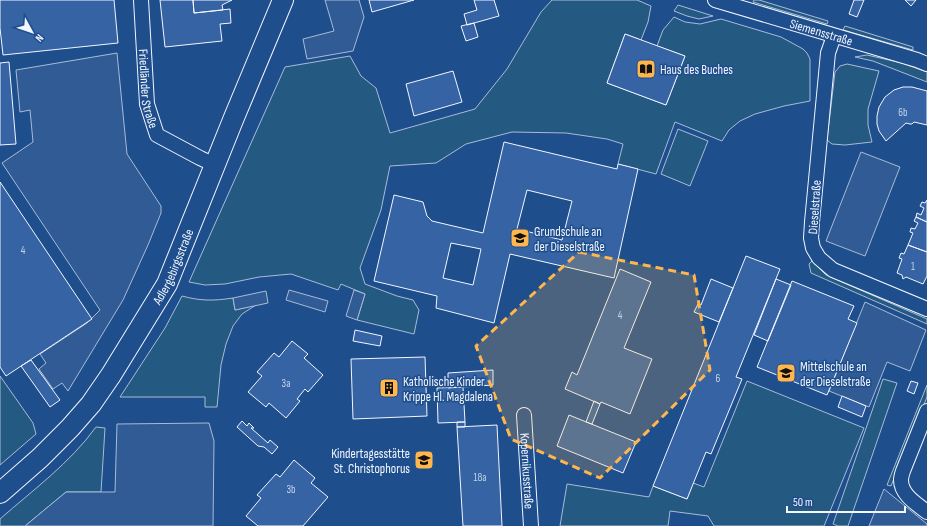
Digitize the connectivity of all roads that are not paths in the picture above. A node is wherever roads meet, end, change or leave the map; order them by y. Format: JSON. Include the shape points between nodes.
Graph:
{"nodes":[{"id":1,"x":141,"y":0,"type":"edge"},
{"id":2,"x":284,"y":0,"type":"edge"},
{"id":3,"x":715,"y":0,"type":"edge"},
{"id":4,"x":834,"y":36,"type":"junction"},
{"id":5,"x":927,"y":64,"type":"edge"},
{"id":6,"x":215,"y":165,"type":"junction"},
{"id":7,"x":927,"y":309,"type":"edge"},
{"id":8,"x":927,"y":411,"type":"edge"},
{"id":9,"x":524,"y":415,"type":"dead end"},
{"id":10,"x":0,"y":493,"type":"edge"},
{"id":11,"x":927,"y":512,"type":"edge"},
{"id":12,"x":531,"y":526,"type":"edge"}],
"edges":[{"from":1,"to":6,"type":"street","name":"Friedländer Straße","via":[[147,104],[157,135]]},
{"from":2,"to":6,"type":"street","name":"Adlergebirgsstraße"},
{"from":3,"to":4,"type":"street","name":"Siemensstraße"},
{"from":4,"to":5,"type":"street","name":"Siemensstraße"},
{"from":4,"to":7,"type":"street","name":"Dieselstraße","via":[[828,53],[815,182],[811,238],[813,248],[819,258],[833,270]]},
{"from":6,"to":10,"type":"street","name":"Adlergebirgsstraße","via":[[167,284],[111,375],[70,428]]},
{"from":8,"to":11,"type":"street","via":[[901,480],[906,495]]},
{"from":9,"to":12,"type":"street","name":"Kopernikusstraße"}]}
